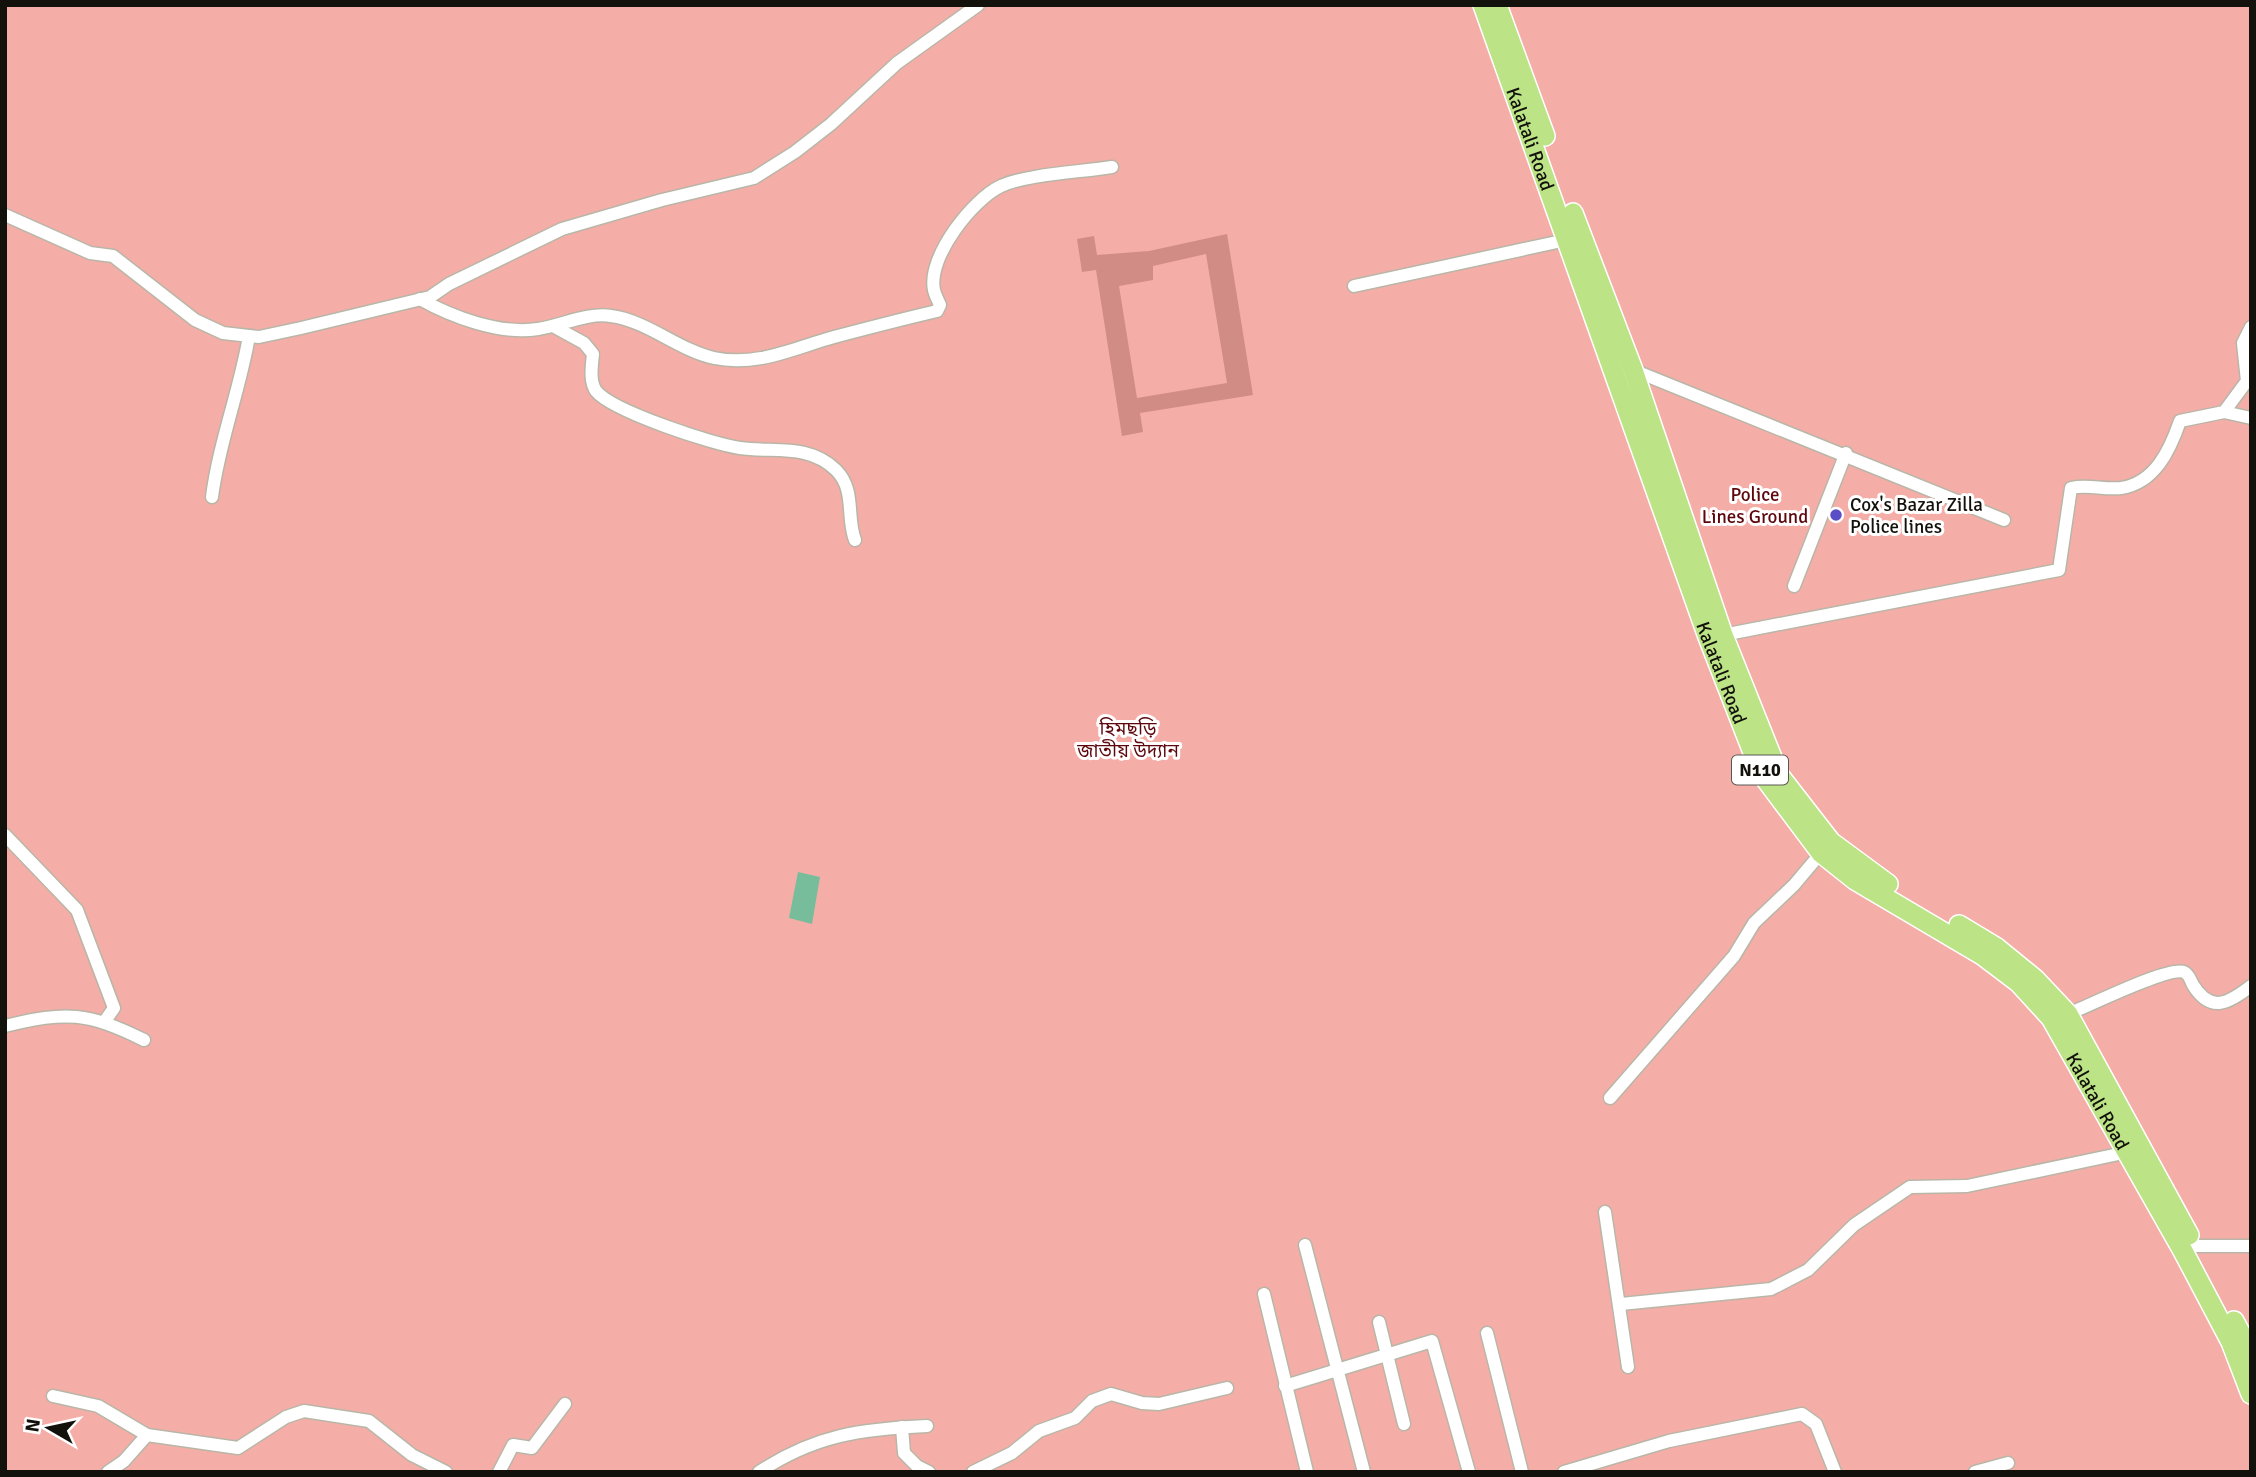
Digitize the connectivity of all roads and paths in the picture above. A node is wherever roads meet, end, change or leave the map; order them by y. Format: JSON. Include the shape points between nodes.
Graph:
{"nodes":[{"id":1,"x":978,"y":5,"type":"edge"},
{"id":2,"x":1483,"y":5,"type":"edge"},
{"id":3,"x":1497,"y":5,"type":"edge"},
{"id":4,"x":1112,"y":167,"type":"dead end"},
{"id":5,"x":5,"y":215,"type":"edge"},
{"id":6,"x":1575,"y":238,"type":"junction"},
{"id":7,"x":1354,"y":286,"type":"dead end"},
{"id":8,"x":425,"y":298,"type":"junction"},
{"id":9,"x":553,"y":326,"type":"junction"},
{"id":10,"x":2251,"y":327,"type":"edge"},
{"id":11,"x":249,"y":336,"type":"junction"},
{"id":12,"x":1633,"y":370,"type":"junction"},
{"id":13,"x":1635,"y":404,"type":"junction"},
{"id":14,"x":2224,"y":412,"type":"junction"},
{"id":15,"x":2251,"y":418,"type":"edge"},
{"id":16,"x":1846,"y":453,"type":"junction"},
{"id":17,"x":212,"y":497,"type":"dead end"},
{"id":18,"x":2004,"y":520,"type":"dead end"},
{"id":19,"x":855,"y":540,"type":"dead end"},
{"id":20,"x":1794,"y":586,"type":"dead end"},
{"id":21,"x":1723,"y":635,"type":"junction"},
{"id":22,"x":5,"y":835,"type":"edge"},
{"id":23,"x":1821,"y":853,"type":"junction"},
{"id":24,"x":2251,"y":986,"type":"edge"},
{"id":25,"x":2068,"y":1014,"type":"junction"},
{"id":26,"x":106,"y":1021,"type":"junction"},
{"id":27,"x":5,"y":1026,"type":"edge"},
{"id":28,"x":144,"y":1040,"type":"dead end"},
{"id":29,"x":1610,"y":1098,"type":"dead end"},
{"id":30,"x":2121,"y":1124,"type":"junction"},
{"id":31,"x":2128,"y":1152,"type":"junction"},
{"id":32,"x":1605,"y":1212,"type":"dead end"},
{"id":33,"x":1305,"y":1245,"type":"dead end"},
{"id":34,"x":2195,"y":1246,"type":"junction"},
{"id":35,"x":2251,"y":1246,"type":"edge"},
{"id":36,"x":1264,"y":1294,"type":"dead end"},
{"id":37,"x":1621,"y":1304,"type":"junction"},
{"id":38,"x":1379,"y":1322,"type":"dead end"},
{"id":39,"x":1487,"y":1333,"type":"dead end"},
{"id":40,"x":2251,"y":1353,"type":"edge"},
{"id":41,"x":1386,"y":1355,"type":"junction"},
{"id":42,"x":1628,"y":1367,"type":"dead end"},
{"id":43,"x":1337,"y":1370,"type":"junction"},
{"id":44,"x":1285,"y":1386,"type":"junction"},
{"id":45,"x":1227,"y":1388,"type":"dead end"},
{"id":46,"x":2251,"y":1394,"type":"edge"},
{"id":47,"x":53,"y":1396,"type":"dead end"},
{"id":48,"x":565,"y":1404,"type":"dead end"},
{"id":49,"x":1404,"y":1424,"type":"dead end"},
{"id":50,"x":926,"y":1426,"type":"dead end"},
{"id":51,"x":902,"y":1427,"type":"junction"},
{"id":52,"x":147,"y":1435,"type":"junction"},
{"id":53,"x":2008,"y":1463,"type":"dead end"},
{"id":54,"x":108,"y":1472,"type":"edge"},
{"id":55,"x":446,"y":1472,"type":"edge"},
{"id":56,"x":499,"y":1472,"type":"edge"},
{"id":57,"x":759,"y":1472,"type":"edge"},
{"id":58,"x":929,"y":1472,"type":"edge"},
{"id":59,"x":973,"y":1472,"type":"edge"},
{"id":60,"x":1307,"y":1472,"type":"edge"},
{"id":61,"x":1364,"y":1472,"type":"edge"},
{"id":62,"x":1469,"y":1472,"type":"edge"},
{"id":63,"x":1522,"y":1472,"type":"edge"},
{"id":64,"x":1564,"y":1472,"type":"edge"},
{"id":65,"x":1835,"y":1472,"type":"edge"},
{"id":66,"x":1975,"y":1472,"type":"edge"}],
"edges":[{"from":1,"to":8,"type":"street","via":[[897,63],[813,138],[754,178],[562,229]]},
{"from":2,"to":6,"type":"highway","name":"Kalatali Road","number":"N110"},
{"from":3,"to":6,"type":"highway","name":"Kalatali Road","number":"N110"},
{"from":4,"to":9,"type":"street","via":[[999,187],[949,237],[935,272],[937,311],[772,357],[741,361],[684,348],[609,315]]},
{"from":5,"to":11,"type":"street","via":[[90,253],[113,257],[195,320],[223,333]]},
{"from":6,"to":7,"type":"street"},
{"from":6,"to":12,"type":"highway","name":"Kalatali Road","number":"N110"},
{"from":6,"to":13,"type":"highway","name":"Kalatali Road","number":"N110"},
{"from":8,"to":9,"type":"street","via":[[446,314],[503,328]]},
{"from":8,"to":11,"type":"street"},
{"from":9,"to":19,"type":"street","via":[[584,343],[593,354],[595,390],[644,417],[740,448],[806,451],[832,466],[846,485]]},
{"from":10,"to":14,"type":"street","via":[[2243,343],[2247,381]]},
{"from":11,"to":17,"type":"street","via":[[216,463]]},
{"from":12,"to":13,"type":"highway","name":"Kalatali Road","number":"N110"},
{"from":12,"to":16,"type":"street"},
{"from":13,"to":21,"type":"highway","name":"Kalatali Road","number":"N110"},
{"from":13,"to":23,"type":"highway","name":"Kalatali Road","number":"N110","via":[[1708,637],[1761,774]]},
{"from":14,"to":15,"type":"street"},
{"from":14,"to":21,"type":"street","via":[[2180,421],[2157,469],[2138,483],[2119,488],[2087,484],[2071,488],[2059,569]]},
{"from":16,"to":18,"type":"street"},
{"from":16,"to":20,"type":"street"},
{"from":21,"to":25,"type":"highway","name":"Kalatali Road","number":"N110","via":[[1779,775],[1831,842],[1867,871],[1997,948]]},
{"from":22,"to":26,"type":"street","via":[[77,910],[114,1008]]},
{"from":23,"to":29,"type":"street","via":[[1754,923],[1734,956]]},
{"from":23,"to":30,"type":"highway","name":"Kalatali Road","number":"N110","via":[[1855,880],[1982,955],[2019,983],[2051,1018]]},
{"from":24,"to":25,"type":"street","via":[[2236,997],[2213,1003],[2205,1001],[2189,976],[2179,972],[2132,985]]},
{"from":25,"to":30,"type":"highway","name":"Kalatali Road","number":"N110"},
{"from":26,"to":27,"type":"street","via":[[48,1015]]},
{"from":26,"to":28,"type":"street"},
{"from":30,"to":31,"type":"highway","name":"Kalatali Road","number":"N110"},
{"from":30,"to":34,"type":"highway","name":"Kalatali Road","number":"N110"},
{"from":31,"to":37,"type":"street","via":[[1967,1186],[1910,1187],[1854,1225],[1808,1270],[1771,1289]]},
{"from":31,"to":46,"type":"highway","name":"Kalatali Road","number":"N110","via":[[2231,1342]]},
{"from":32,"to":37,"type":"street"},
{"from":33,"to":43,"type":"street"},
{"from":34,"to":35,"type":"street"},
{"from":34,"to":40,"type":"highway","name":"Kalatali Road","number":"N110"},
{"from":36,"to":44,"type":"street"},
{"from":37,"to":42,"type":"street"},
{"from":38,"to":41,"type":"street"},
{"from":39,"to":63,"type":"street"},
{"from":41,"to":43,"type":"street"},
{"from":41,"to":49,"type":"street"},
{"from":41,"to":62,"type":"street","via":[[1432,1341]]},
{"from":43,"to":44,"type":"street"},
{"from":43,"to":61,"type":"street"},
{"from":44,"to":60,"type":"street"},
{"from":45,"to":59,"type":"street","via":[[1159,1404],[1111,1394]]},
{"from":47,"to":52,"type":"street","via":[[98,1406]]},
{"from":48,"to":56,"type":"street","via":[[533,1448],[513,1445]]},
{"from":50,"to":51,"type":"street"},
{"from":51,"to":57,"type":"street","via":[[833,1436],[808,1444]]},
{"from":51,"to":58,"type":"street","via":[[904,1453]]},
{"from":52,"to":54,"type":"street"},
{"from":52,"to":55,"type":"street","via":[[239,1448],[304,1411],[369,1421],[412,1455]]},
{"from":53,"to":66,"type":"street"},
{"from":64,"to":65,"type":"street","via":[[1670,1441],[1802,1414],[1816,1424]]}]}
